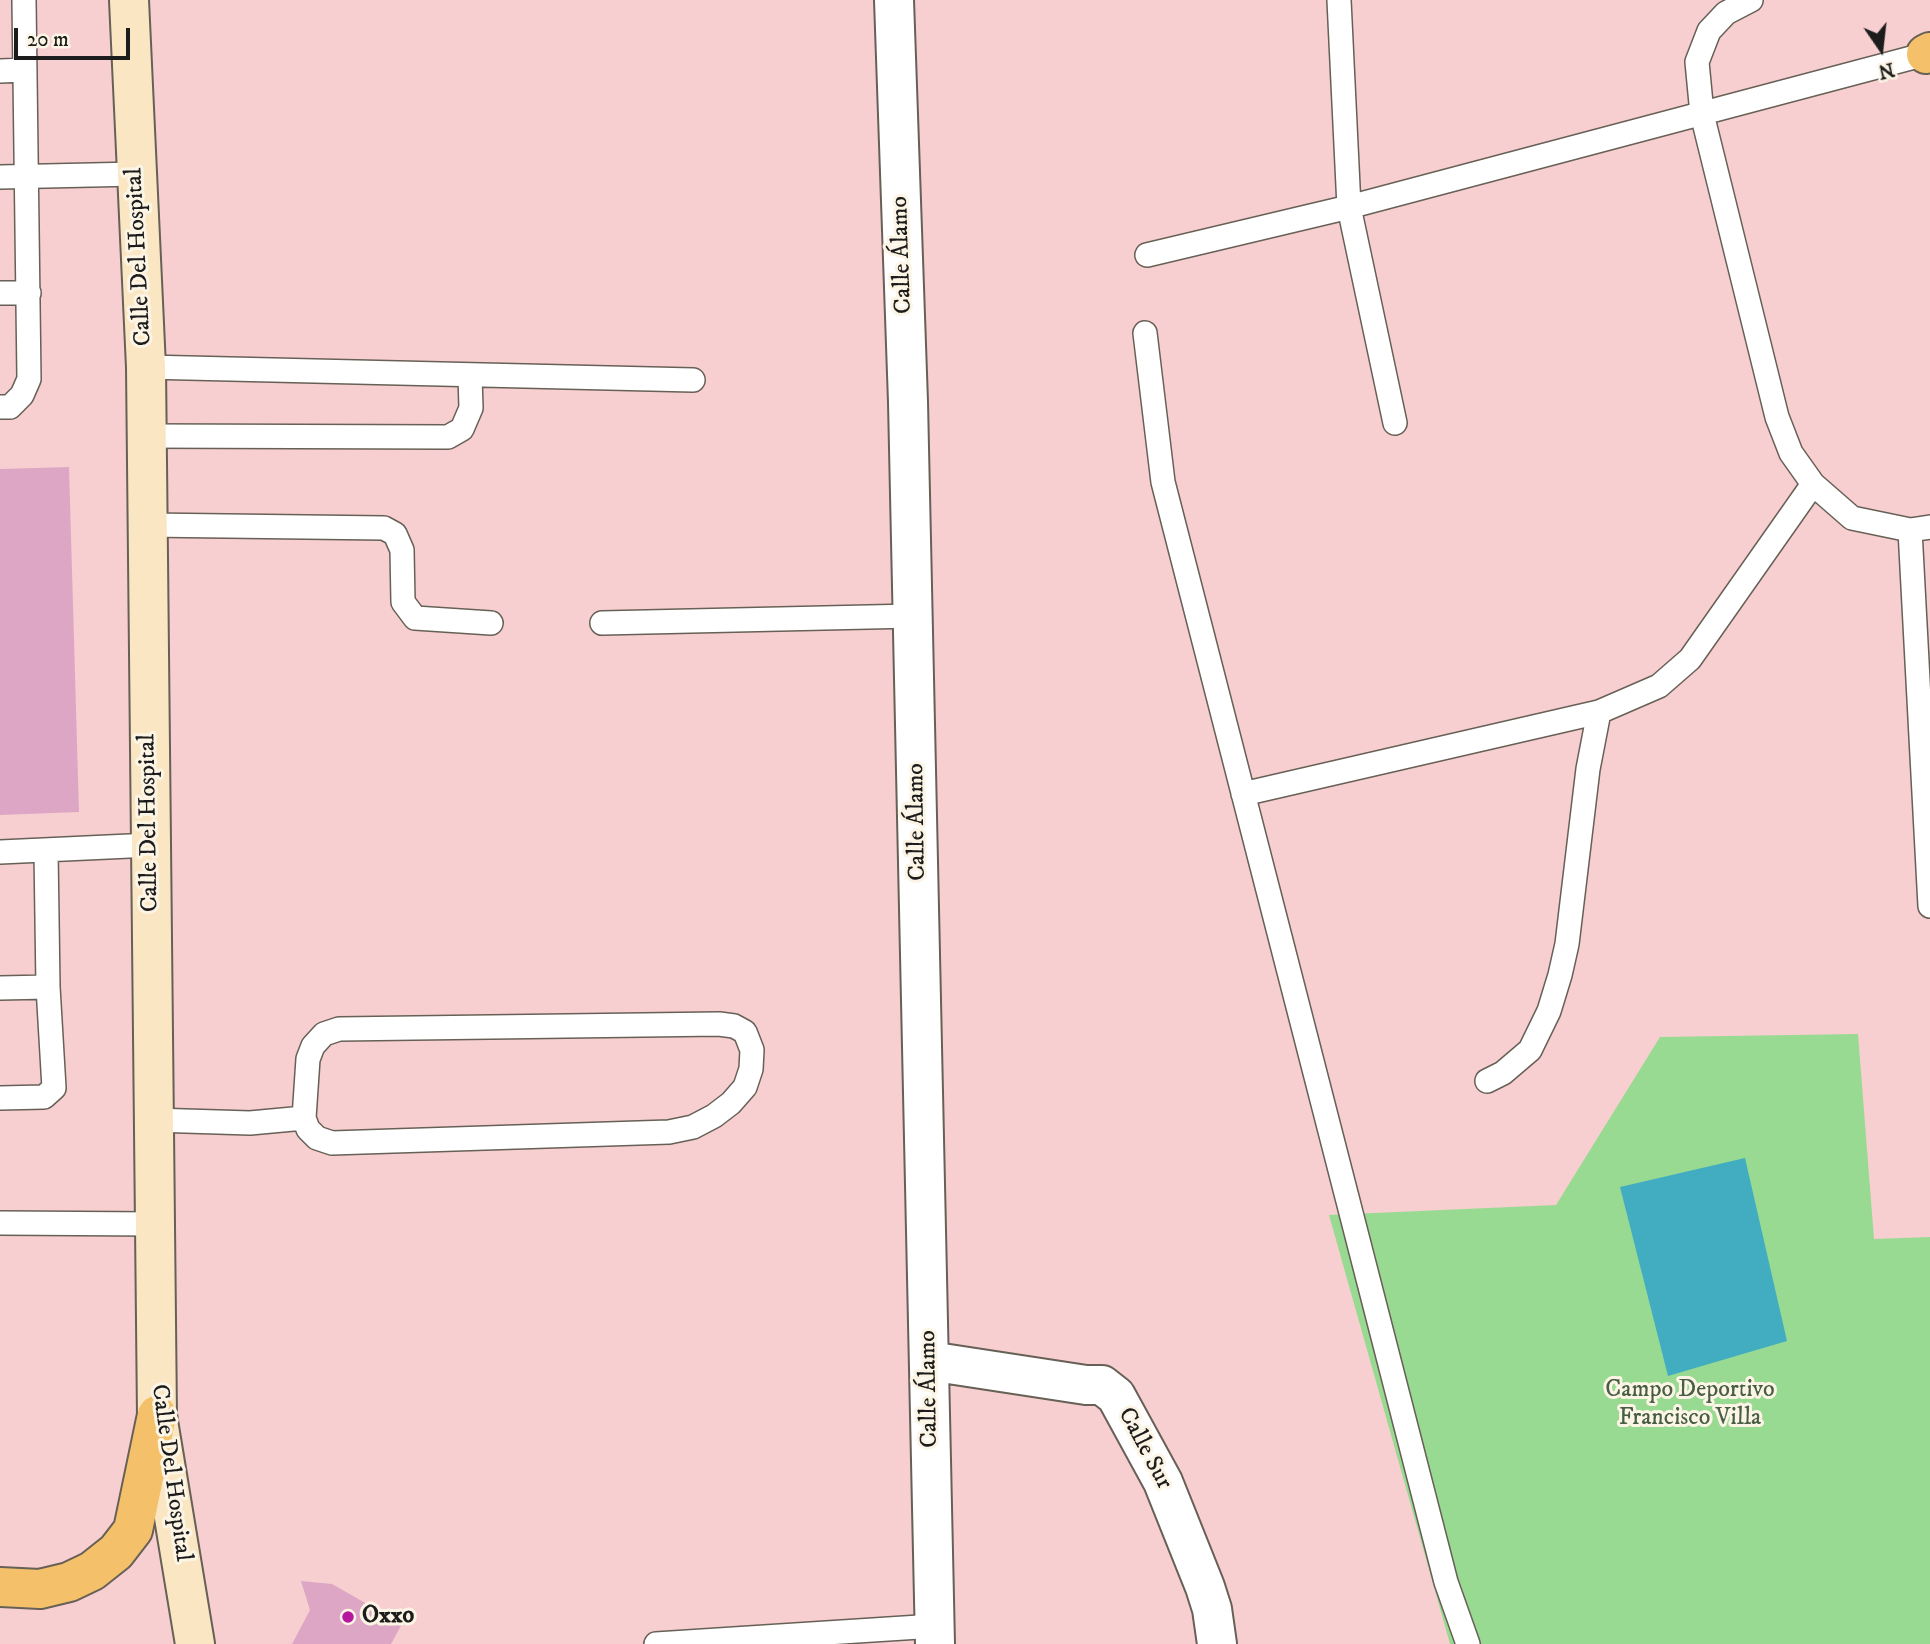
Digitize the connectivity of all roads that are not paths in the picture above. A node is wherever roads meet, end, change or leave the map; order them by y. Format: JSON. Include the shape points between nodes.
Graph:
{"nodes":[{"id":1,"x":24,"y":0,"type":"edge"},
{"id":2,"x":130,"y":0,"type":"edge"},
{"id":3,"x":894,"y":0,"type":"edge"},
{"id":4,"x":1339,"y":0,"type":"edge"},
{"id":5,"x":1751,"y":0,"type":"edge"},
{"id":6,"x":1929,"y":53,"type":"edge"},
{"id":7,"x":25,"y":69,"type":"junction"},
{"id":8,"x":0,"y":71,"type":"edge"},
{"id":9,"x":1702,"y":114,"type":"junction"},
{"id":10,"x":136,"y":174,"type":"junction"},
{"id":11,"x":0,"y":177,"type":"edge"},
{"id":12,"x":28,"y":177,"type":"junction"},
{"id":13,"x":1349,"y":206,"type":"junction"},
{"id":14,"x":1147,"y":256,"type":"dead end"},
{"id":15,"x":0,"y":293,"type":"edge"},
{"id":16,"x":29,"y":293,"type":"junction"},
{"id":17,"x":1145,"y":333,"type":"dead end"},
{"id":18,"x":146,"y":367,"type":"junction"},
{"id":19,"x":470,"y":376,"type":"junction"},
{"id":20,"x":693,"y":380,"type":"dead end"},
{"id":21,"x":0,"y":407,"type":"edge"},
{"id":22,"x":1395,"y":423,"type":"dead end"},
{"id":23,"x":146,"y":436,"type":"junction"},
{"id":24,"x":1813,"y":484,"type":"junction"},
{"id":25,"x":147,"y":525,"type":"junction"},
{"id":26,"x":1920,"y":529,"type":"edge"},
{"id":27,"x":913,"y":616,"type":"junction"},
{"id":28,"x":491,"y":623,"type":"dead end"},
{"id":29,"x":602,"y":623,"type":"dead end"},
{"id":30,"x":1599,"y":712,"type":"junction"},
{"id":31,"x":1243,"y":794,"type":"junction"},
{"id":32,"x":151,"y":845,"type":"junction"},
{"id":33,"x":46,"y":851,"type":"junction"},
{"id":34,"x":0,"y":852,"type":"edge"},
{"id":35,"x":1930,"y":906,"type":"edge"},
{"id":36,"x":48,"y":987,"type":"junction"},
{"id":37,"x":0,"y":988,"type":"edge"},
{"id":38,"x":1487,"y":1081,"type":"dead end"},
{"id":39,"x":0,"y":1098,"type":"edge"},
{"id":40,"x":304,"y":1118,"type":"junction"},
{"id":41,"x":153,"y":1120,"type":"junction"},
{"id":42,"x":0,"y":1223,"type":"edge"},
{"id":43,"x":155,"y":1224,"type":"junction"},
{"id":44,"x":929,"y":1361,"type":"junction"},
{"id":45,"x":157,"y":1415,"type":"junction"},
{"id":46,"x":0,"y":1587,"type":"edge"},
{"id":47,"x":935,"y":1635,"type":"edge"},
{"id":48,"x":195,"y":1644,"type":"edge"},
{"id":49,"x":656,"y":1644,"type":"edge"},
{"id":50,"x":1217,"y":1644,"type":"edge"},
{"id":51,"x":1468,"y":1644,"type":"edge"}],
"edges":[{"from":1,"to":7,"type":"lane"},
{"from":2,"to":10,"type":"street","name":"Calle Del Hospital"},
{"from":3,"to":27,"type":"street","name":"Calle Álamo"},
{"from":4,"to":13,"type":"lane"},
{"from":5,"to":9,"type":"lane","via":[[1726,13],[1709,32],[1697,62]]},
{"from":6,"to":9,"type":"lane"},
{"from":7,"to":8,"type":"lane"},
{"from":7,"to":12,"type":"lane"},
{"from":9,"to":13,"type":"lane"},
{"from":9,"to":24,"type":"lane","via":[[1777,417],[1791,453]]},
{"from":10,"to":12,"type":"lane"},
{"from":10,"to":18,"type":"street","name":"Calle Del Hospital"},
{"from":11,"to":12,"type":"lane"},
{"from":12,"to":16,"type":"lane"},
{"from":13,"to":14,"type":"lane"},
{"from":13,"to":22,"type":"lane"},
{"from":15,"to":16,"type":"lane"},
{"from":16,"to":21,"type":"lane","via":[[29,379],[10,407]]},
{"from":17,"to":31,"type":"lane","via":[[1163,482]]},
{"from":18,"to":19,"type":"lane"},
{"from":18,"to":23,"type":"street","name":"Calle Del Hospital"},
{"from":19,"to":20,"type":"lane"},
{"from":19,"to":23,"type":"lane","via":[[471,408],[462,429],[448,437]]},
{"from":23,"to":25,"type":"street","name":"Calle Del Hospital"},
{"from":24,"to":26,"type":"lane","via":[[1852,518]]},
{"from":24,"to":30,"type":"lane","via":[[1690,659],[1659,686]]},
{"from":25,"to":28,"type":"lane","via":[[384,528],[395,534],[402,550],[403,602],[415,618]]},
{"from":25,"to":32,"type":"street","name":"Calle Del Hospital"},
{"from":26,"to":35,"type":"lane"},
{"from":27,"to":29,"type":"lane"},
{"from":27,"to":44,"type":"street","name":"Calle Álamo"},
{"from":30,"to":31,"type":"lane"},
{"from":30,"to":38,"type":"lane","via":[[1567,944],[1549,1012],[1530,1050]]},
{"from":31,"to":51,"type":"lane","via":[[1443,1568]]},
{"from":32,"to":33,"type":"lane"},
{"from":32,"to":41,"type":"street","name":"Calle Del Hospital"},
{"from":33,"to":34,"type":"lane"},
{"from":33,"to":36,"type":"lane"},
{"from":36,"to":37,"type":"lane"},
{"from":36,"to":39,"type":"lane","via":[[54,1088],[44,1097]]},
{"from":40,"to":40,"type":"lane","via":[[313,1046],[324,1034],[339,1029],[719,1024],[745,1032],[752,1050],[745,1087],[731,1102],[693,1127],[669,1132],[332,1143],[317,1138]]},
{"from":40,"to":41,"type":"lane","via":[[250,1123]]},
{"from":41,"to":43,"type":"street","name":"Calle Del Hospital"},
{"from":42,"to":43,"type":"lane"},
{"from":43,"to":45,"type":"street","name":"Calle Del Hospital"},
{"from":44,"to":47,"type":"street","name":"Calle Álamo"},
{"from":44,"to":50,"type":"street","name":"Calle Sur","via":[[1102,1385],[1116,1396],[1163,1482],[1209,1598]]},
{"from":45,"to":46,"type":"main road","via":[[133,1531],[116,1552],[69,1582],[40,1588]]},
{"from":45,"to":48,"type":"street","name":"Calle Del Hospital"},
{"from":47,"to":49,"type":"lane"}]}
